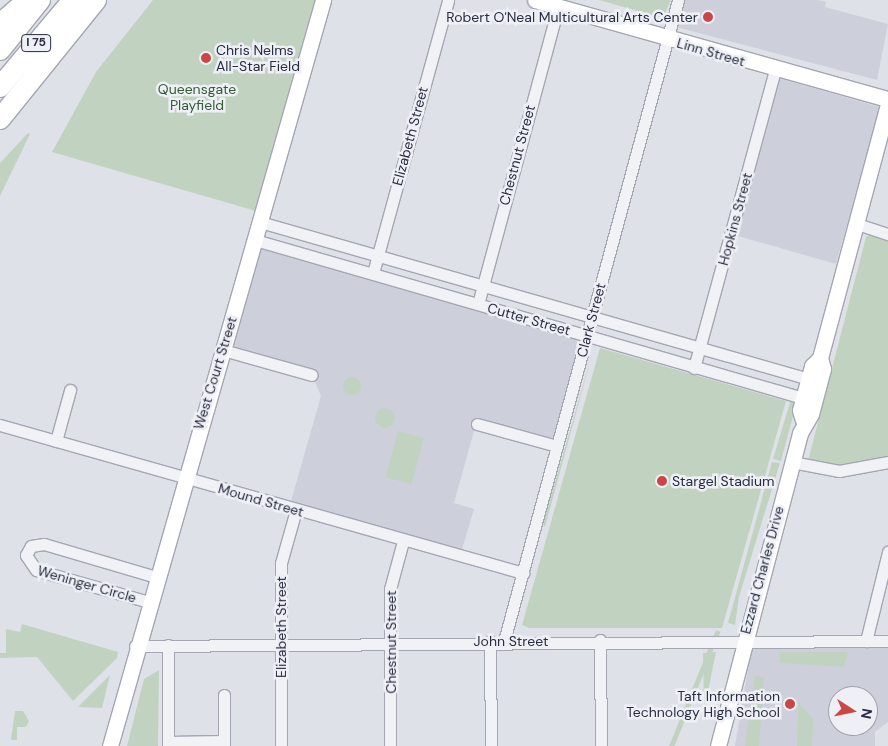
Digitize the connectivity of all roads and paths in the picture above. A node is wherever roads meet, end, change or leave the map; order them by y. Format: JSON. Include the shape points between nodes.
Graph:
{"nodes":[{"id":1,"x":28,"y":0,"type":"edge"},
{"id":2,"x":40,"y":0,"type":"edge"},
{"id":3,"x":73,"y":0,"type":"edge"},
{"id":4,"x":96,"y":0,"type":"edge"},
{"id":5,"x":323,"y":0,"type":"edge"},
{"id":6,"x":448,"y":0,"type":"edge"},
{"id":7,"x":535,"y":0,"type":"edge"},
{"id":8,"x":678,"y":0,"type":"edge"},
{"id":9,"x":558,"y":7,"type":"junction"},
{"id":10,"x":0,"y":24,"type":"edge"},
{"id":11,"x":667,"y":40,"type":"junction"},
{"id":12,"x":0,"y":50,"type":"edge"},
{"id":13,"x":775,"y":70,"type":"junction"},
{"id":14,"x":0,"y":87,"type":"edge"},
{"id":15,"x":888,"y":99,"type":"edge"},
{"id":16,"x":888,"y":105,"type":"edge"},
{"id":17,"x":0,"y":119,"type":"edge"},
{"id":18,"x":260,"y":222,"type":"junction"},
{"id":19,"x":857,"y":224,"type":"junction"},
{"id":20,"x":888,"y":234,"type":"edge"},
{"id":21,"x":255,"y":240,"type":"junction"},
{"id":22,"x":377,"y":256,"type":"junction"},
{"id":23,"x":373,"y":273,"type":"junction"},
{"id":24,"x":483,"y":284,"type":"junction"},
{"id":25,"x":478,"y":304,"type":"junction"},
{"id":26,"x":592,"y":316,"type":"junction"},
{"id":27,"x":586,"y":335,"type":"junction"},
{"id":28,"x":700,"y":348,"type":"junction"},
{"id":29,"x":223,"y":350,"type":"junction"},
{"id":30,"x":820,"y":358,"type":"junction"},
{"id":31,"x":694,"y":368,"type":"junction"},
{"id":32,"x":312,"y":375,"type":"dead end"},
{"id":33,"x":809,"y":379,"type":"junction"},
{"id":34,"x":70,"y":390,"type":"dead end"},
{"id":35,"x":803,"y":398,"type":"junction"},
{"id":36,"x":803,"y":420,"type":"junction"},
{"id":37,"x":476,"y":424,"type":"dead end"},
{"id":38,"x":0,"y":425,"type":"edge"},
{"id":39,"x":56,"y":441,"type":"junction"},
{"id":40,"x":557,"y":446,"type":"junction"},
{"id":41,"x":792,"y":462,"type":"junction"},
{"id":42,"x":888,"y":463,"type":"edge"},
{"id":43,"x":183,"y":478,"type":"junction"},
{"id":44,"x":296,"y":510,"type":"junction"},
{"id":45,"x":403,"y":540,"type":"junction"},
{"id":46,"x":888,"y":552,"type":"edge"},
{"id":47,"x":523,"y":573,"type":"junction"},
{"id":48,"x":156,"y":578,"type":"junction"},
{"id":49,"x":149,"y":602,"type":"junction"},
{"id":50,"x":504,"y":640,"type":"junction"},
{"id":51,"x":600,"y":640,"type":"junction"},
{"id":52,"x":490,"y":641,"type":"junction"},
{"id":53,"x":866,"y":641,"type":"junction"},
{"id":54,"x":888,"y":641,"type":"edge"},
{"id":55,"x":742,"y":642,"type":"junction"},
{"id":56,"x":390,"y":644,"type":"junction"},
{"id":57,"x":168,"y":645,"type":"junction"},
{"id":58,"x":280,"y":645,"type":"junction"},
{"id":59,"x":135,"y":646,"type":"junction"},
{"id":60,"x":224,"y":695,"type":"dead end"},
{"id":61,"x":726,"y":722,"type":"junction"},
{"id":62,"x":168,"y":744,"type":"edge"},
{"id":63,"x":224,"y":744,"type":"edge"},
{"id":64,"x":110,"y":746,"type":"edge"},
{"id":65,"x":281,"y":746,"type":"edge"},
{"id":66,"x":390,"y":746,"type":"edge"},
{"id":67,"x":491,"y":746,"type":"edge"},
{"id":68,"x":601,"y":746,"type":"edge"},
{"id":69,"x":718,"y":746,"type":"edge"},
{"id":70,"x":727,"y":746,"type":"edge"}],
"edges":[{"from":1,"to":10,"type":"highway"},
{"from":2,"to":12,"type":"highway","number":"I 75"},
{"from":3,"to":14,"type":"highway","number":"I 75"},
{"from":4,"to":17,"type":"highway"},
{"from":5,"to":18,"type":"street","name":"West Court Street"},
{"from":6,"to":22,"type":"street","name":"Elizabeth Street"},
{"from":7,"to":9,"type":"street","name":"Linn Street"},
{"from":8,"to":11,"type":"street","name":"Clark Street"},
{"from":9,"to":11,"type":"street","name":"Linn Street"},
{"from":9,"to":24,"type":"street","name":"Chestnut Street"},
{"from":11,"to":13,"type":"street","name":"Linn Street"},
{"from":11,"to":26,"type":"street","name":"Clark Street"},
{"from":13,"to":15,"type":"street","name":"Linn Street"},
{"from":13,"to":28,"type":"street","name":"Hopkins Street"},
{"from":16,"to":19,"type":"street","name":"Ezzard Charles Drive"},
{"from":18,"to":21,"type":"street","name":"West Court Street"},
{"from":18,"to":22,"type":"street","name":"Cutter Street"},
{"from":19,"to":20,"type":"street"},
{"from":19,"to":30,"type":"street","name":"Ezzard Charles Drive"},
{"from":21,"to":23,"type":"street","name":"Cutter Street"},
{"from":21,"to":29,"type":"street","name":"West Court Street"},
{"from":22,"to":23,"type":"street","name":"Elizabeth Street"},
{"from":22,"to":24,"type":"street","name":"Cutter Street"},
{"from":23,"to":25,"type":"street","name":"Cutter Street"},
{"from":24,"to":25,"type":"street","name":"Chestnut Street"},
{"from":24,"to":26,"type":"street","name":"Cutter Street"},
{"from":25,"to":27,"type":"street","name":"Cutter Street"},
{"from":26,"to":27,"type":"street","name":"Clark Street"},
{"from":26,"to":28,"type":"street","name":"Cutter Street"},
{"from":27,"to":31,"type":"street","name":"Cutter Street"},
{"from":27,"to":40,"type":"street","name":"Clark Street"},
{"from":28,"to":31,"type":"street","name":"Hopkins Street"},
{"from":28,"to":33,"type":"street","name":"Cutter Street"},
{"from":29,"to":32,"type":"street"},
{"from":29,"to":43,"type":"street","name":"West Court Street"},
{"from":30,"to":33,"type":"street","name":"Ezzard Charles Drive"},
{"from":30,"to":36,"type":"street","name":"Ezzard Charles Drive","via":[[823,369],[811,414]]},
{"from":31,"to":35,"type":"street","name":"Cutter Street"},
{"from":33,"to":35,"type":"street","name":"Ezzard Charles Drive"},
{"from":34,"to":39,"type":"street"},
{"from":35,"to":36,"type":"street","name":"Ezzard Charles Drive","via":[[800,410]]},
{"from":36,"to":41,"type":"street","name":"Ezzard Charles Drive"},
{"from":37,"to":40,"type":"street"},
{"from":38,"to":39,"type":"street","name":"Mound Street"},
{"from":39,"to":43,"type":"street","name":"Mound Street"},
{"from":40,"to":47,"type":"street","name":"Clark Street"},
{"from":41,"to":42,"type":"street","via":[[839,471]]},
{"from":41,"to":55,"type":"street","name":"Ezzard Charles Drive"},
{"from":43,"to":44,"type":"street","name":"Mound Street"},
{"from":43,"to":48,"type":"street","name":"West Court Street"},
{"from":44,"to":45,"type":"street","name":"Mound Street"},
{"from":44,"to":58,"type":"street","name":"Elizabeth Street","via":[[281,563]]},
{"from":45,"to":47,"type":"street","name":"Mound Street"},
{"from":45,"to":56,"type":"street","name":"Chestnut Street","via":[[390,589]]},
{"from":46,"to":53,"type":"street"},
{"from":47,"to":50,"type":"street","name":"Clark Street"},
{"from":48,"to":49,"type":"street","name":"West Court Street"},
{"from":48,"to":49,"type":"street","name":"Weninger Circle","via":[[44,544],[31,546],[26,555],[36,570]]},
{"from":49,"to":59,"type":"street","name":"West Court Street"},
{"from":50,"to":51,"type":"street","name":"John Street"},
{"from":50,"to":52,"type":"street","name":"John Street"},
{"from":51,"to":55,"type":"street","name":"John Street"},
{"from":51,"to":68,"type":"street"},
{"from":52,"to":56,"type":"street","name":"John Street"},
{"from":52,"to":67,"type":"street"},
{"from":53,"to":54,"type":"street","name":"John Street"},
{"from":53,"to":55,"type":"street","name":"John Street"},
{"from":55,"to":61,"type":"street","name":"Ezzard Charles Drive"},
{"from":56,"to":58,"type":"street","name":"John Street"},
{"from":56,"to":66,"type":"street","name":"Chestnut Street"},
{"from":57,"to":58,"type":"street","name":"John Street"},
{"from":57,"to":59,"type":"street","name":"John Street"},
{"from":57,"to":62,"type":"street"},
{"from":58,"to":65,"type":"street","name":"Elizabeth Street"},
{"from":59,"to":64,"type":"street","name":"West Court Street"},
{"from":60,"to":63,"type":"street"},
{"from":61,"to":69,"type":"street","name":"Ezzard Charles Drive"},
{"from":61,"to":70,"type":"street","name":"Ezzard Charles Drive"},
{"from":62,"to":63,"type":"street"}]}
